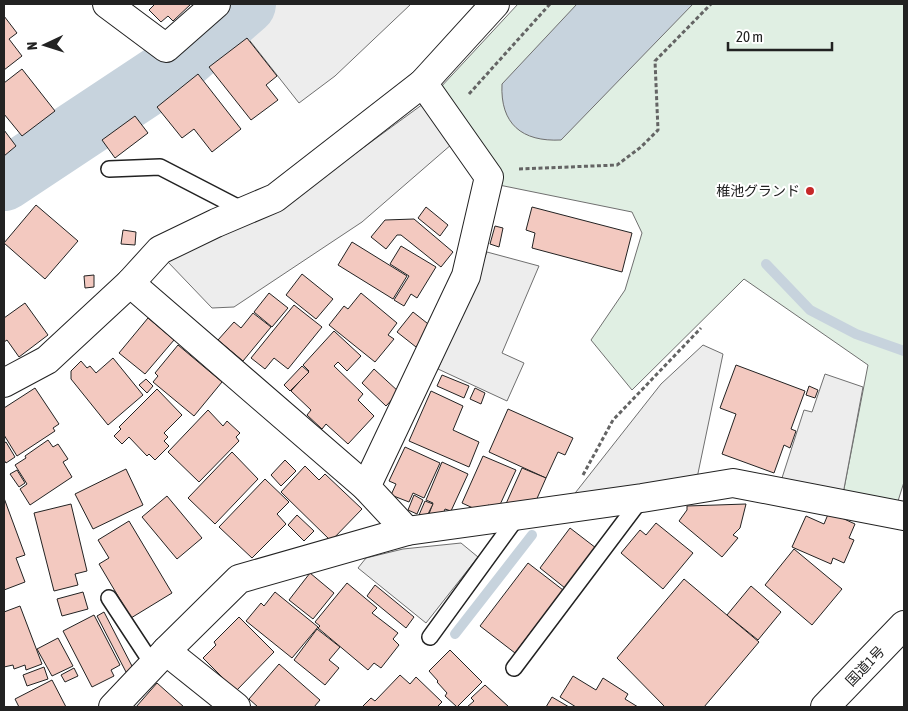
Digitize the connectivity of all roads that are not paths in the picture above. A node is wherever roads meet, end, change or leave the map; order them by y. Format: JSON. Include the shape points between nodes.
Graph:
{"nodes":[{"id":1,"x":107,"y":4,"type":"edge"},
{"id":2,"x":216,"y":4,"type":"edge"},
{"id":3,"x":495,"y":4,"type":"edge"},
{"id":4,"x":423,"y":83,"type":"junction"},
{"id":5,"x":108,"y":169,"type":"dead end"},
{"id":6,"x":245,"y":211,"type":"junction"},
{"id":7,"x":130,"y":283,"type":"junction"},
{"id":8,"x":4,"y":383,"type":"edge"},
{"id":9,"x":366,"y":487,"type":"junction"},
{"id":10,"x":642,"y":498,"type":"junction"},
{"id":11,"x":518,"y":516,"type":"junction"},
{"id":12,"x":904,"y":516,"type":"edge"},
{"id":13,"x":407,"y":531,"type":"junction"},
{"id":14,"x":109,"y":598,"type":"dead end"},
{"id":15,"x":904,"y":625,"type":"edge"},
{"id":16,"x":430,"y":637,"type":"dead end"},
{"id":17,"x":159,"y":658,"type":"junction"},
{"id":18,"x":514,"y":668,"type":"dead end"},
{"id":19,"x":113,"y":707,"type":"edge"},
{"id":20,"x":236,"y":707,"type":"edge"},
{"id":21,"x":825,"y":707,"type":"edge"}],
"edges":[{"from":1,"to":2,"type":"main road","via":[[166,48]]},
{"from":3,"to":4,"type":"main road"},
{"from":4,"to":6,"type":"main road","via":[[275,198]]},
{"from":4,"to":9,"type":"main road","via":[[489,177],[466,276]]},
{"from":5,"to":6,"type":"lane","via":[[160,167]]},
{"from":6,"to":7,"type":"main road","via":[[160,250]]},
{"from":7,"to":8,"type":"main road","via":[[47,360]]},
{"from":7,"to":9,"type":"main road"},
{"from":9,"to":13,"type":"main road"},
{"from":10,"to":11,"type":"main road"},
{"from":10,"to":12,"type":"main road","via":[[732,483]]},
{"from":10,"to":18,"type":"lane"},
{"from":11,"to":13,"type":"main road"},
{"from":11,"to":16,"type":"lane"},
{"from":13,"to":17,"type":"main road","via":[[240,579]]},
{"from":14,"to":17,"type":"lane"},
{"from":15,"to":21,"type":"main road","name":"国道1号"},
{"from":17,"to":19,"type":"main road"},
{"from":17,"to":20,"type":"main road"}]}
